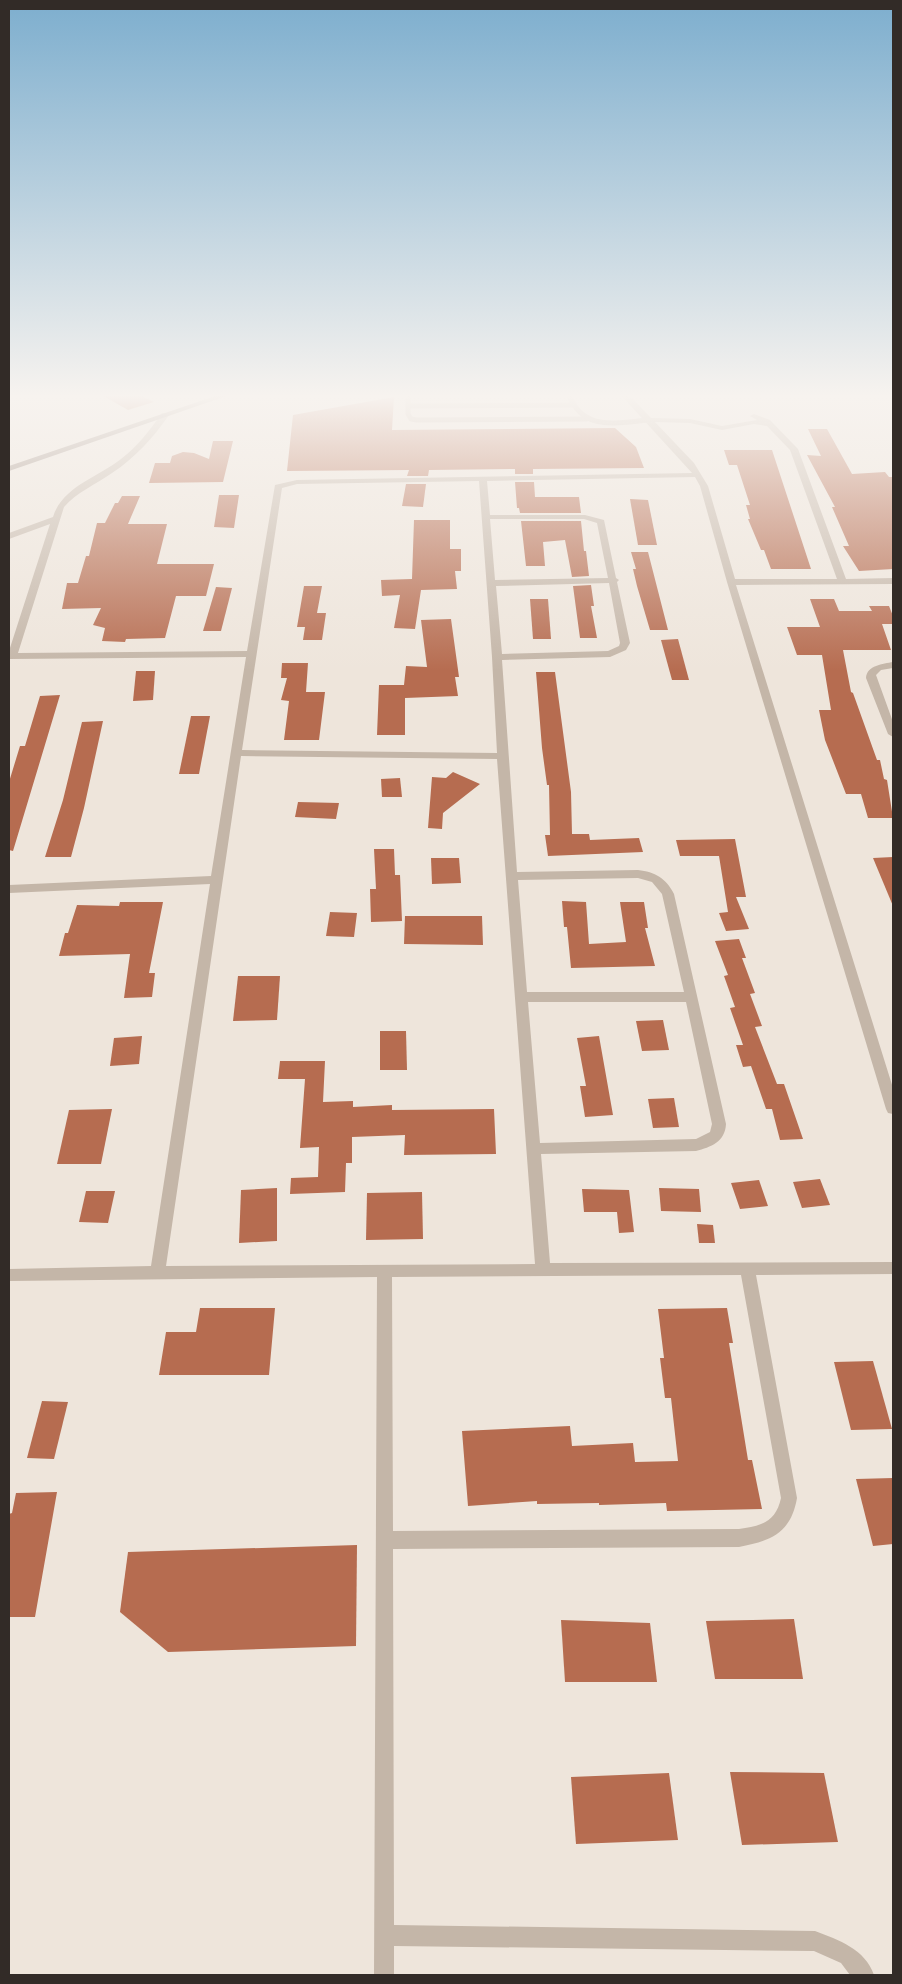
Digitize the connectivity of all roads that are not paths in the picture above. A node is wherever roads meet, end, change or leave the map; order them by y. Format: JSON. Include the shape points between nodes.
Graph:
{"nodes":[{"id":1,"x":85,"y":486,"type":"edge"},
{"id":2,"x":282,"y":486,"type":"edge"},
{"id":3,"x":483,"y":486,"type":"edge"},
{"id":4,"x":704,"y":486,"type":"edge"},
{"id":5,"x":808,"y":486,"type":"edge"},
{"id":6,"x":486,"y":518,"type":"junction"},
{"id":7,"x":55,"y":519,"type":"junction"},
{"id":8,"x":9,"y":536,"type":"edge"},
{"id":9,"x":615,"y":580,"type":"junction"},
{"id":10,"x":842,"y":581,"type":"junction"},
{"id":11,"x":893,"y":581,"type":"edge"},
{"id":12,"x":731,"y":582,"type":"junction"},
{"id":13,"x":491,"y":583,"type":"junction"},
{"id":14,"x":252,"y":654,"type":"junction"},
{"id":15,"x":10,"y":656,"type":"edge"},
{"id":16,"x":497,"y":657,"type":"junction"},
{"id":17,"x":893,"y":665,"type":"edge"},
{"id":18,"x":893,"y":734,"type":"edge"},
{"id":19,"x":236,"y":753,"type":"junction"},
{"id":20,"x":502,"y":756,"type":"junction"},
{"id":21,"x":513,"y":876,"type":"junction"},
{"id":22,"x":216,"y":880,"type":"junction"},
{"id":23,"x":9,"y":889,"type":"edge"},
{"id":24,"x":521,"y":997,"type":"junction"},
{"id":25,"x":690,"y":997,"type":"junction"},
{"id":26,"x":893,"y":1109,"type":"edge"},
{"id":27,"x":533,"y":1149,"type":"junction"},
{"id":28,"x":893,"y":1268,"type":"edge"},
{"id":29,"x":543,"y":1270,"type":"junction"},
{"id":30,"x":748,"y":1270,"type":"junction"},
{"id":31,"x":384,"y":1271,"type":"junction"},
{"id":32,"x":158,"y":1272,"type":"junction"},
{"id":33,"x":9,"y":1275,"type":"edge"},
{"id":34,"x":384,"y":1540,"type":"junction"},
{"id":35,"x":385,"y":1935,"type":"junction"},
{"id":36,"x":384,"y":1975,"type":"edge"},
{"id":37,"x":864,"y":1975,"type":"edge"}],
"edges":[{"from":1,"to":7,"type":"street","via":[[70,494]]},
{"from":2,"to":14,"type":"street","via":[[276,492]]},
{"from":3,"to":6,"type":"street"},
{"from":4,"to":12,"type":"street"},
{"from":5,"to":10,"type":"street"},
{"from":6,"to":9,"type":"street","via":[[597,519],[602,523]]},
{"from":6,"to":13,"type":"street"},
{"from":7,"to":8,"type":"street"},
{"from":7,"to":15,"type":"street"},
{"from":9,"to":13,"type":"street"},
{"from":9,"to":16,"type":"street","via":[[625,643],[621,650],[610,654]]},
{"from":10,"to":11,"type":"street"},
{"from":10,"to":12,"type":"street"},
{"from":12,"to":26,"type":"street"},
{"from":13,"to":16,"type":"street"},
{"from":14,"to":15,"type":"street"},
{"from":14,"to":19,"type":"street"},
{"from":16,"to":20,"type":"street"},
{"from":17,"to":18,"type":"street","via":[[878,668],[871,674]]},
{"from":19,"to":20,"type":"street"},
{"from":19,"to":22,"type":"street"},
{"from":20,"to":21,"type":"street"},
{"from":21,"to":24,"type":"street"},
{"from":21,"to":25,"type":"street","via":[[638,874],[658,879],[668,894]]},
{"from":22,"to":23,"type":"street"},
{"from":22,"to":32,"type":"street"},
{"from":24,"to":25,"type":"street"},
{"from":24,"to":27,"type":"street"},
{"from":25,"to":27,"type":"street","via":[[719,1124],[716,1136],[696,1145]]},
{"from":27,"to":29,"type":"street"},
{"from":28,"to":30,"type":"street"},
{"from":29,"to":30,"type":"street"},
{"from":29,"to":31,"type":"street"},
{"from":30,"to":34,"type":"street","via":[[789,1498],[788,1509],[772,1529],[739,1538]]},
{"from":31,"to":32,"type":"street"},
{"from":31,"to":34,"type":"street"},
{"from":32,"to":33,"type":"street"},
{"from":34,"to":35,"type":"street"},
{"from":35,"to":36,"type":"street"},
{"from":35,"to":37,"type":"street","via":[[815,1941],[848,1956]]}]}
